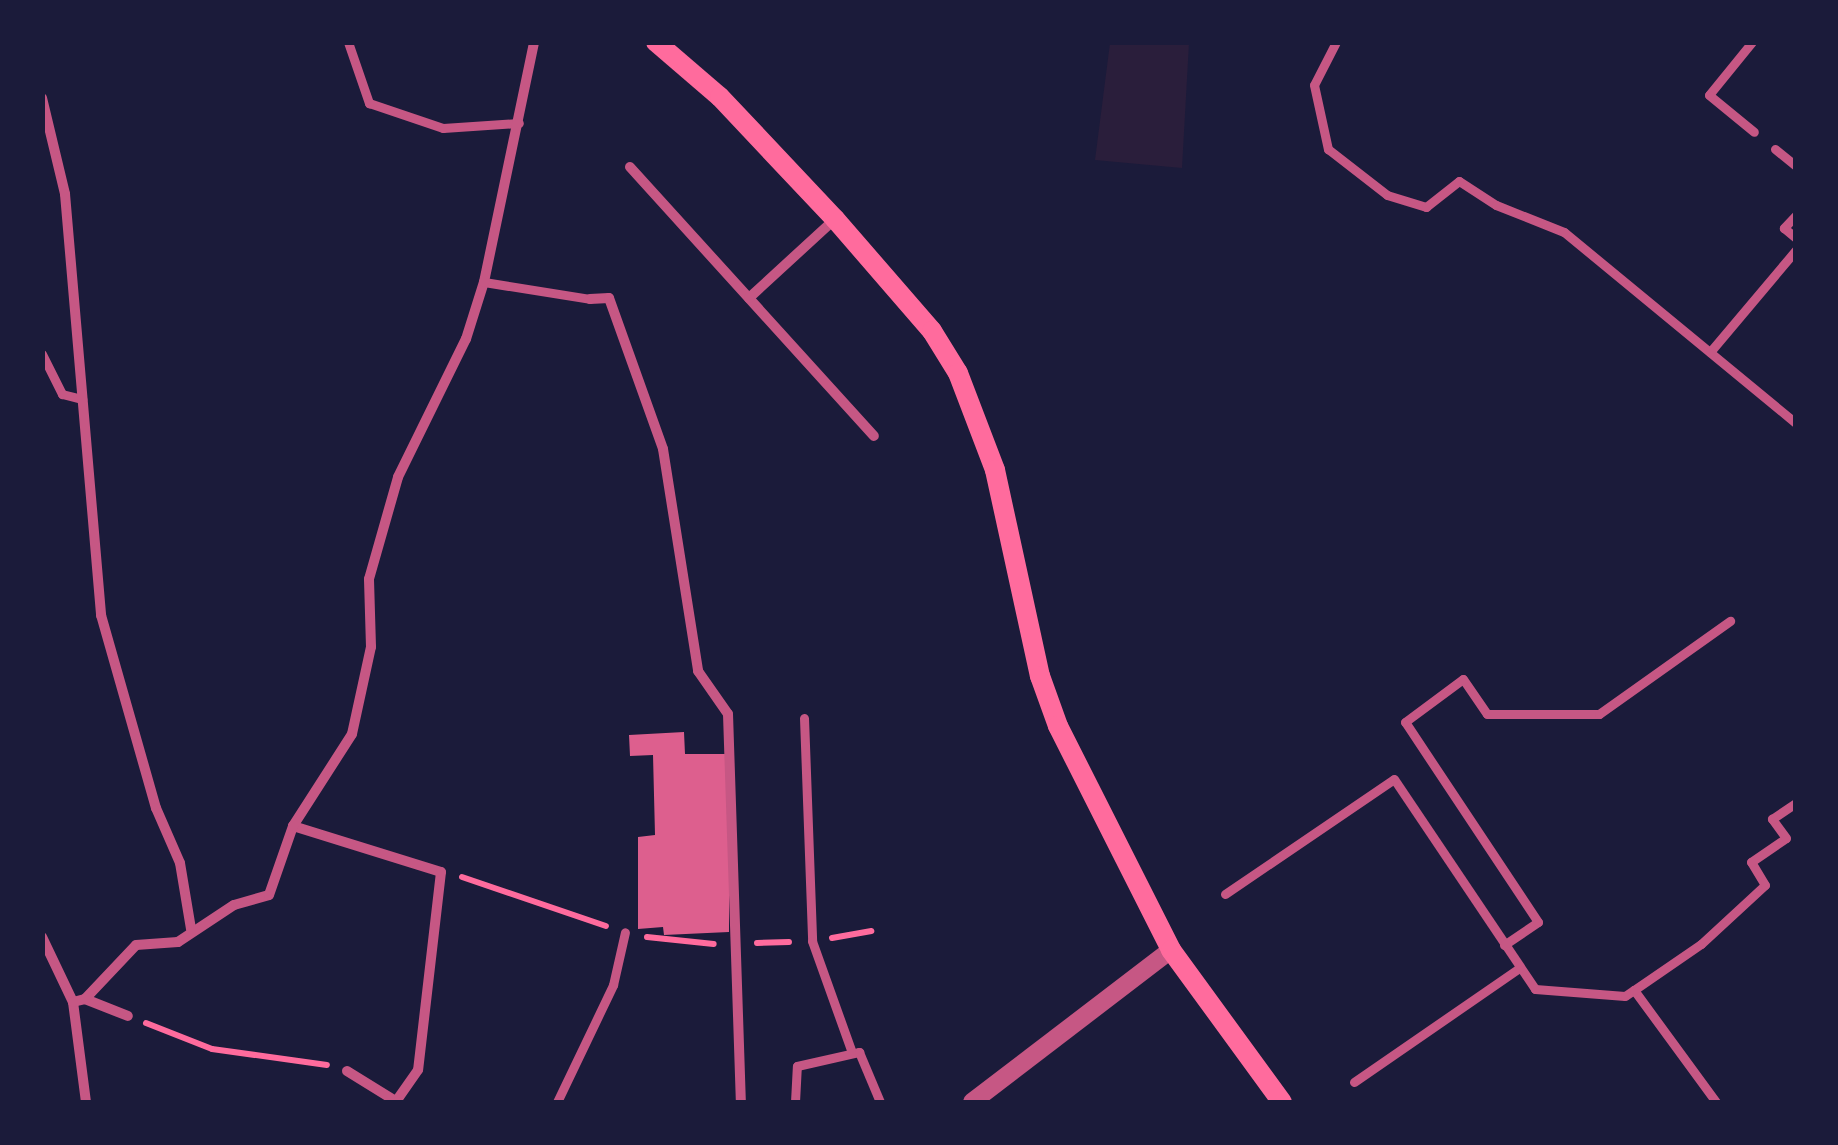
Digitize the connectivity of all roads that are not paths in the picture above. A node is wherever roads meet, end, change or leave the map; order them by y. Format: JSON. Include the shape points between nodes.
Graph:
{"nodes":[{"id":1,"x":348,"y":42,"type":"edge"},
{"id":2,"x":534,"y":42,"type":"edge"},
{"id":3,"x":656,"y":42,"type":"edge"},
{"id":4,"x":1336,"y":42,"type":"edge"},
{"id":5,"x":1752,"y":42,"type":"edge"},
{"id":6,"x":42,"y":98,"type":"edge"},
{"id":7,"x":520,"y":123,"type":"junction"},
{"id":8,"x":1754,"y":132,"type":"dead end"},
{"id":9,"x":1775,"y":149,"type":"dead end"},
{"id":10,"x":1796,"y":166,"type":"edge"},
{"id":11,"x":630,"y":167,"type":"dead end"},
{"id":12,"x":1796,"y":215,"type":"edge"},
{"id":13,"x":834,"y":218,"type":"junction"},
{"id":14,"x":1796,"y":238,"type":"edge"},
{"id":15,"x":1796,"y":250,"type":"edge"},
{"id":16,"x":484,"y":282,"type":"junction"},
{"id":17,"x":749,"y":298,"type":"junction"},
{"id":18,"x":590,"y":299,"type":"joint"},
{"id":19,"x":1710,"y":352,"type":"junction"},
{"id":20,"x":42,"y":354,"type":"edge"},
{"id":21,"x":82,"y":400,"type":"junction"},
{"id":22,"x":1796,"y":423,"type":"edge"},
{"id":23,"x":874,"y":436,"type":"dead end"},
{"id":24,"x":1730,"y":621,"type":"dead end"},
{"id":25,"x":804,"y":718,"type":"dead end"},
{"id":26,"x":1796,"y":804,"type":"edge"},
{"id":27,"x":294,"y":826,"type":"junction"},
{"id":28,"x":1225,"y":894,"type":"dead end"},
{"id":29,"x":191,"y":929,"type":"junction"},
{"id":30,"x":625,"y":932,"type":"road end"},
{"id":31,"x":42,"y":936,"type":"edge"},
{"id":32,"x":1504,"y":946,"type":"junction"},
{"id":33,"x":1171,"y":950,"type":"junction"},
{"id":34,"x":1518,"y":968,"type":"junction"},
{"id":35,"x":1634,"y":990,"type":"junction"},
{"id":36,"x":79,"y":1000,"type":"junction"},
{"id":37,"x":128,"y":1016,"type":"road end"},
{"id":38,"x":852,"y":1053,"type":"junction"},
{"id":39,"x":347,"y":1071,"type":"road end"},
{"id":40,"x":1354,"y":1082,"type":"dead end"},
{"id":41,"x":86,"y":1102,"type":"edge"},
{"id":42,"x":397,"y":1102,"type":"edge"},
{"id":43,"x":557,"y":1102,"type":"edge"},
{"id":44,"x":741,"y":1102,"type":"edge"},
{"id":45,"x":795,"y":1102,"type":"edge"},
{"id":46,"x":880,"y":1102,"type":"edge"},
{"id":47,"x":972,"y":1102,"type":"edge"},
{"id":48,"x":1282,"y":1102,"type":"edge"},
{"id":49,"x":1716,"y":1102,"type":"edge"}],
"edges":[{"from":1,"to":7,"type":"street","via":[[370,102],[442,128]]},
{"from":2,"to":7,"type":"street"},
{"from":3,"to":13,"type":"main road","via":[[720,97]]},
{"from":4,"to":19,"type":"street","via":[[1314,85],[1328,149],[1388,195],[1426,207],[1458,181],[1496,205],[1564,232]]},
{"from":5,"to":8,"type":"street","via":[[1709,94]]},
{"from":6,"to":21,"type":"street","via":[[66,194]]},
{"from":7,"to":16,"type":"street"},
{"from":9,"to":10,"type":"street"},
{"from":11,"to":17,"type":"street"},
{"from":12,"to":14,"type":"street","via":[[1784,228]]},
{"from":13,"to":17,"type":"street"},
{"from":13,"to":33,"type":"main road","via":[[932,331],[978,417],[1058,726]]},
{"from":15,"to":19,"type":"street"},
{"from":16,"to":18,"type":"street"},
{"from":16,"to":27,"type":"street","via":[[466,340],[398,477],[368,579],[372,647],[352,734]]},
{"from":17,"to":23,"type":"street"},
{"from":18,"to":44,"type":"street","via":[[609,298],[664,449],[698,671],[728,714]]},
{"from":19,"to":22,"type":"street"},
{"from":20,"to":21,"type":"street","via":[[62,394]]},
{"from":21,"to":29,"type":"street","via":[[101,615],[156,808],[180,863]]},
{"from":24,"to":32,"type":"street","via":[[1599,714],[1487,714],[1463,679],[1405,722],[1538,922]]},
{"from":25,"to":38,"type":"street","via":[[812,941]]},
{"from":26,"to":35,"type":"street","via":[[1772,819],[1786,838],[1751,862],[1766,884],[1701,944]]},
{"from":27,"to":29,"type":"street","via":[[269,895]]},
{"from":27,"to":42,"type":"street","via":[[442,872],[418,1070]]},
{"from":28,"to":32,"type":"street","via":[[1394,779]]},
{"from":29,"to":36,"type":"street","via":[[178,942],[136,944]]},
{"from":30,"to":43,"type":"street","via":[[613,986]]},
{"from":31,"to":36,"type":"street"},
{"from":32,"to":34,"type":"street"},
{"from":33,"to":47,"type":"street"},
{"from":33,"to":48,"type":"main road"},
{"from":34,"to":35,"type":"street","via":[[1535,990],[1625,996]]},
{"from":34,"to":40,"type":"street"},
{"from":35,"to":49,"type":"street"},
{"from":36,"to":37,"type":"street"},
{"from":36,"to":41,"type":"street"},
{"from":38,"to":45,"type":"street","via":[[798,1066]]},
{"from":38,"to":46,"type":"street","via":[[860,1052]]},
{"from":39,"to":42,"type":"street"}]}
